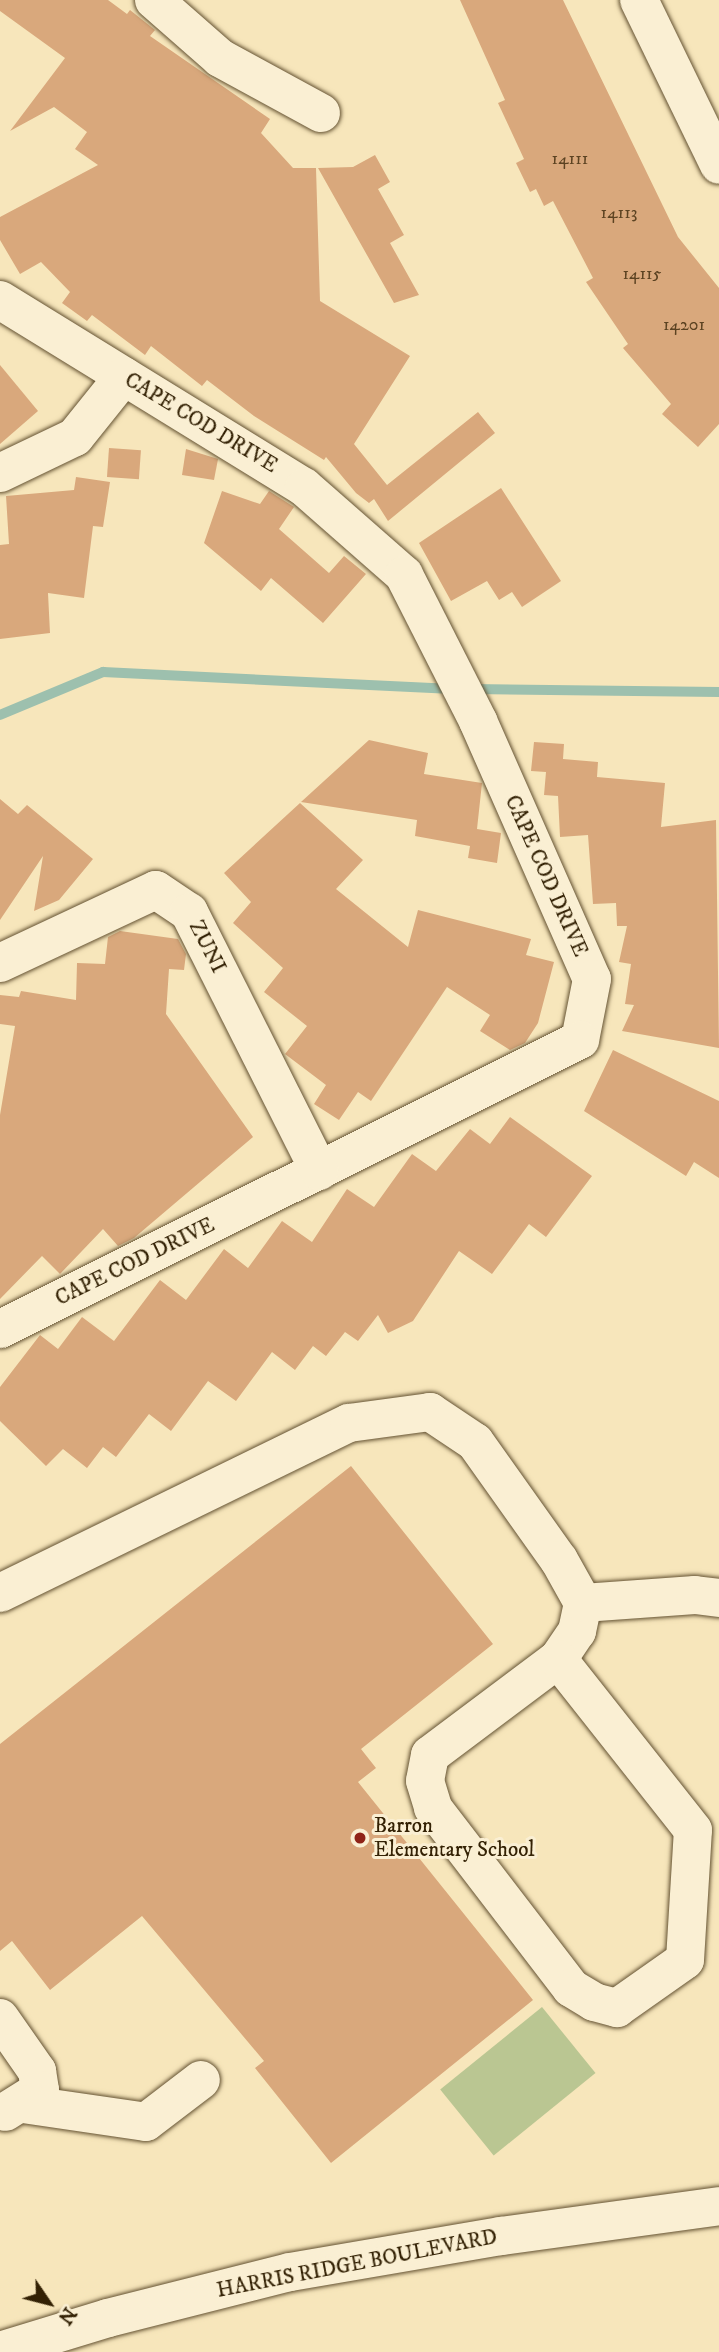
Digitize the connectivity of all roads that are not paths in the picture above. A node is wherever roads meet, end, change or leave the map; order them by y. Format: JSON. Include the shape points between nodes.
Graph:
{"nodes":[{"id":1,"x":154,"y":0,"type":"edge"},
{"id":2,"x":639,"y":0,"type":"edge"},
{"id":3,"x":321,"y":113,"type":"dead end"},
{"id":4,"x":719,"y":165,"type":"edge"},
{"id":5,"x":0,"y":300,"type":"edge"},
{"id":6,"x":124,"y":376,"type":"junction"},
{"id":7,"x":0,"y":473,"type":"edge"},
{"id":8,"x":0,"y":963,"type":"edge"},
{"id":9,"x":319,"y":1171,"type":"junction"},
{"id":10,"x":0,"y":1329,"type":"edge"},
{"id":11,"x":0,"y":1593,"type":"edge"},
{"id":12,"x":719,"y":1598,"type":"edge"},
{"id":13,"x":583,"y":1603,"type":"junction"},
{"id":14,"x":558,"y":1659,"type":"junction"},
{"id":15,"x":0,"y":2018,"type":"edge"},
{"id":16,"x":201,"y":2080,"type":"dead end"},
{"id":17,"x":12,"y":2109,"type":"edge"},
{"id":18,"x":719,"y":2206,"type":"edge"},
{"id":19,"x":6,"y":2350,"type":"edge"}],
"edges":[{"from":1,"to":3,"type":"street","via":[[219,58]]},
{"from":2,"to":4,"type":"street"},
{"from":5,"to":6,"type":"street","name":"CAPE COD DRIVE"},
{"from":6,"to":7,"type":"street","via":[[75,437]]},
{"from":6,"to":9,"type":"street","name":"CAPE COD DRIVE","via":[[304,486],[404,575],[478,721],[592,979],[580,1041]]},
{"from":8,"to":9,"type":"street","name":"ZUNI","via":[[156,890],[189,912]]},
{"from":9,"to":10,"type":"street","name":"CAPE COD DRIVE"},
{"from":11,"to":13,"type":"street","via":[[349,1423],[430,1412],[475,1443],[559,1560]]},
{"from":12,"to":13,"type":"street","via":[[695,1595]]},
{"from":13,"to":14,"type":"street","via":[[577,1631]]},
{"from":14,"to":14,"type":"street","via":[[693,1830],[685,1960],[617,2008],[594,2002],[571,1988],[433,1808],[425,1781],[430,1755]]},
{"from":15,"to":17,"type":"street","via":[[37,2071],[40,2090]]},
{"from":16,"to":17,"type":"street","via":[[146,2122]]},
{"from":18,"to":19,"type":"street","name":"HARRIS RIDGE BOULEVARD","via":[[290,2272],[108,2318]]}]}
